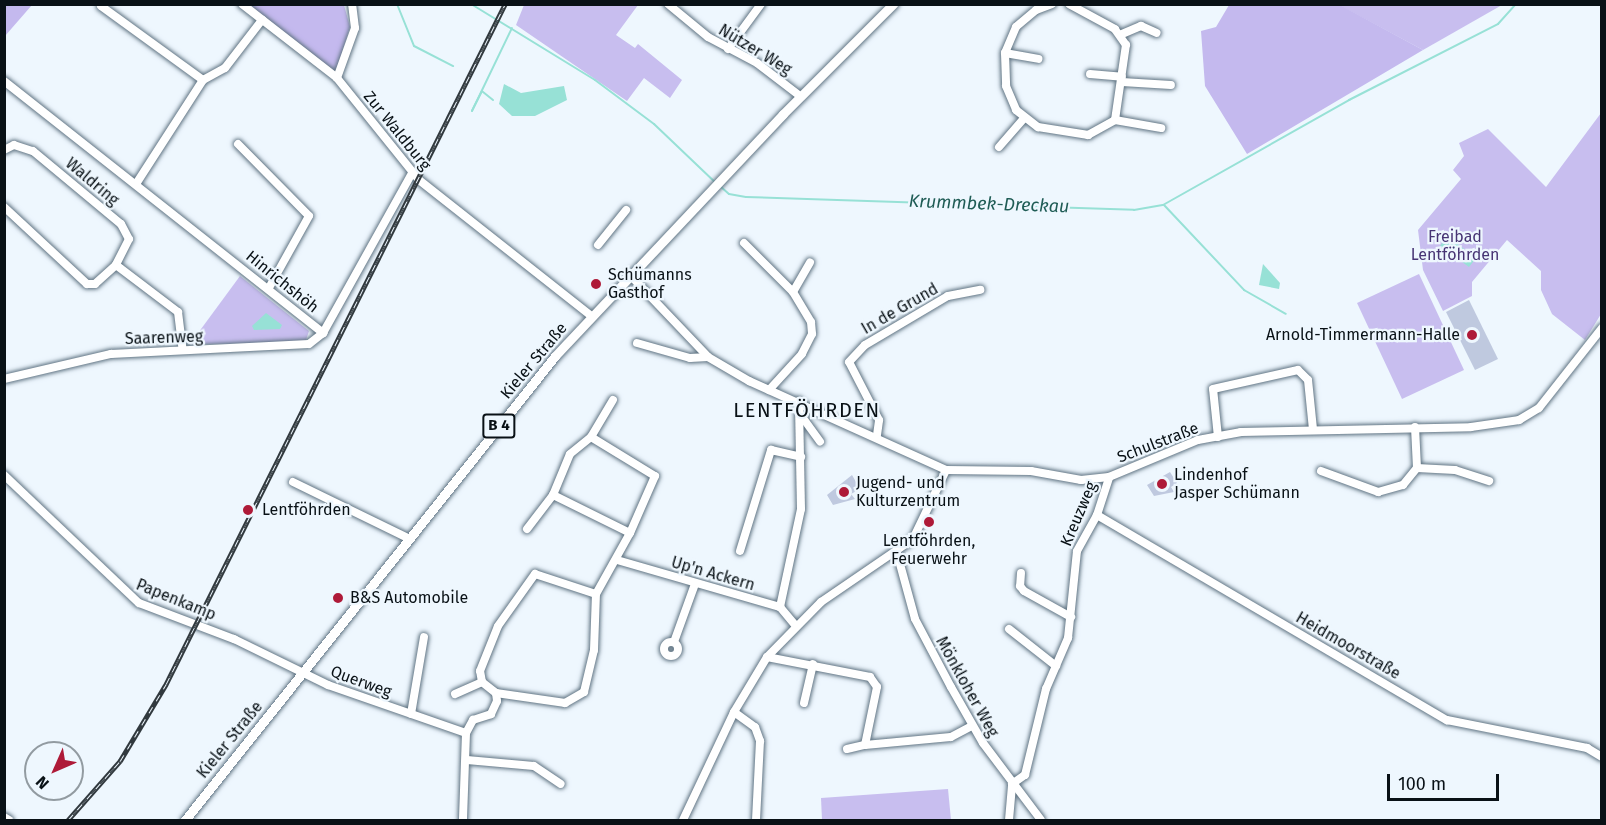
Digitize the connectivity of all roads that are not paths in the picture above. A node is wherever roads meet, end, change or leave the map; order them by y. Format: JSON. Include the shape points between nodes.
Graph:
{"nodes":[{"id":1,"x":242,"y":4,"type":"edge"},
{"id":2,"x":352,"y":4,"type":"edge"},
{"id":3,"x":668,"y":4,"type":"edge"},
{"id":4,"x":760,"y":4,"type":"edge"},
{"id":5,"x":893,"y":4,"type":"edge"},
{"id":6,"x":1069,"y":4,"type":"edge"},
{"id":7,"x":1049,"y":5,"type":"edge"},
{"id":8,"x":101,"y":6,"type":"edge"},
{"id":9,"x":262,"y":20,"type":"junction"},
{"id":10,"x":1157,"y":33,"type":"dead end"},
{"id":11,"x":1122,"y":34,"type":"junction"},
{"id":12,"x":728,"y":49,"type":"junction"},
{"id":13,"x":1005,"y":53,"type":"junction"},
{"id":14,"x":1038,"y":59,"type":"dead end"},
{"id":15,"x":1090,"y":74,"type":"dead end"},
{"id":16,"x":337,"y":78,"type":"junction"},
{"id":17,"x":1122,"y":80,"type":"junction"},
{"id":18,"x":4,"y":81,"type":"edge"},
{"id":19,"x":204,"y":81,"type":"junction"},
{"id":20,"x":1171,"y":85,"type":"dead end"},
{"id":21,"x":800,"y":96,"type":"junction"},
{"id":22,"x":1024,"y":118,"type":"junction"},
{"id":23,"x":1115,"y":120,"type":"junction"},
{"id":24,"x":1161,"y":128,"type":"dead end"},
{"id":25,"x":238,"y":144,"type":"dead end"},
{"id":26,"x":999,"y":147,"type":"dead end"},
{"id":27,"x":4,"y":150,"type":"edge"},
{"id":28,"x":412,"y":173,"type":"junction"},
{"id":29,"x":136,"y":184,"type":"junction"},
{"id":30,"x":4,"y":207,"type":"edge"},
{"id":31,"x":626,"y":210,"type":"dead end"},
{"id":32,"x":744,"y":243,"type":"dead end"},
{"id":33,"x":598,"y":245,"type":"dead end"},
{"id":34,"x":810,"y":263,"type":"dead end"},
{"id":35,"x":116,"y":265,"type":"junction"},
{"id":36,"x":630,"y":275,"type":"junction"},
{"id":37,"x":269,"y":288,"type":"junction"},
{"id":38,"x":980,"y":290,"type":"dead end"},
{"id":39,"x":794,"y":292,"type":"junction"},
{"id":40,"x":591,"y":316,"type":"junction"},
{"id":41,"x":1602,"y":328,"type":"edge"},
{"id":42,"x":323,"y":333,"type":"junction"},
{"id":43,"x":637,"y":343,"type":"dead end"},
{"id":44,"x":183,"y":350,"type":"junction"},
{"id":45,"x":708,"y":357,"type":"junction"},
{"id":46,"x":4,"y":378,"type":"edge"},
{"id":47,"x":769,"y":390,"type":"junction"},
{"id":48,"x":613,"y":400,"type":"dead end"},
{"id":49,"x":799,"y":401,"type":"junction"},
{"id":50,"x":799,"y":412,"type":"junction"},
{"id":51,"x":1415,"y":428,"type":"junction"},
{"id":52,"x":1314,"y":429,"type":"junction"},
{"id":53,"x":877,"y":435,"type":"junction"},
{"id":54,"x":591,"y":437,"type":"junction"},
{"id":55,"x":1218,"y":437,"type":"junction"},
{"id":56,"x":820,"y":442,"type":"dead end"},
{"id":57,"x":801,"y":458,"type":"junction"},
{"id":58,"x":1417,"y":468,"type":"junction"},
{"id":59,"x":946,"y":470,"type":"junction"},
{"id":60,"x":1321,"y":471,"type":"dead end"},
{"id":61,"x":4,"y":476,"type":"edge"},
{"id":62,"x":1109,"y":477,"type":"junction"},
{"id":63,"x":1489,"y":481,"type":"dead end"},
{"id":64,"x":293,"y":482,"type":"dead end"},
{"id":65,"x":553,"y":495,"type":"junction"},
{"id":66,"x":1097,"y":515,"type":"junction"},
{"id":67,"x":527,"y":529,"type":"dead end"},
{"id":68,"x":630,"y":532,"type":"junction"},
{"id":69,"x":408,"y":538,"type":"junction"},
{"id":70,"x":740,"y":551,"type":"dead end"},
{"id":71,"x":897,"y":553,"type":"junction"},
{"id":72,"x":617,"y":560,"type":"junction"},
{"id":73,"x":1021,"y":573,"type":"dead end"},
{"id":74,"x":695,"y":584,"type":"junction"},
{"id":75,"x":596,"y":594,"type":"junction"},
{"id":76,"x":780,"y":607,"type":"junction"},
{"id":77,"x":1071,"y":617,"type":"junction"},
{"id":78,"x":795,"y":625,"type":"junction"},
{"id":79,"x":1009,"y":629,"type":"dead end"},
{"id":80,"x":424,"y":637,"type":"dead end"},
{"id":81,"x":674,"y":642,"type":"dead end"},
{"id":82,"x":767,"y":657,"type":"junction"},
{"id":83,"x":813,"y":664,"type":"junction"},
{"id":84,"x":1056,"y":666,"type":"junction"},
{"id":85,"x":304,"y":672,"type":"junction"},
{"id":86,"x":482,"y":682,"type":"junction"},
{"id":87,"x":496,"y":693,"type":"junction"},
{"id":88,"x":455,"y":694,"type":"dead end"},
{"id":89,"x":804,"y":703,"type":"dead end"},
{"id":90,"x":734,"y":712,"type":"junction"},
{"id":91,"x":411,"y":714,"type":"junction"},
{"id":92,"x":972,"y":726,"type":"junction"},
{"id":93,"x":465,"y":733,"type":"junction"},
{"id":94,"x":865,"y":745,"type":"junction"},
{"id":95,"x":847,"y":749,"type":"dead end"},
{"id":96,"x":1602,"y":757,"type":"edge"},
{"id":97,"x":467,"y":760,"type":"junction"},
{"id":98,"x":561,"y":784,"type":"dead end"},
{"id":99,"x":1012,"y":784,"type":"junction"},
{"id":100,"x":4,"y":817,"type":"edge"},
{"id":101,"x":9,"y":820,"type":"edge"},
{"id":102,"x":185,"y":820,"type":"edge"},
{"id":103,"x":464,"y":820,"type":"edge"},
{"id":104,"x":683,"y":820,"type":"edge"},
{"id":105,"x":756,"y":820,"type":"edge"},
{"id":106,"x":1009,"y":820,"type":"edge"},
{"id":107,"x":1041,"y":820,"type":"edge"}],
"edges":[{"from":1,"to":9,"type":"street","name":"Zur Waldburg"},
{"from":2,"to":16,"type":"street","via":[[355,28]]},
{"from":3,"to":12,"type":"street","name":"Nützer Weg"},
{"from":4,"to":12,"type":"street"},
{"from":5,"to":21,"type":"main road","name":"Kieler Straße","number":"B 4"},
{"from":6,"to":11,"type":"street"},
{"from":7,"to":13,"type":"street","via":[[1024,17]]},
{"from":8,"to":19,"type":"street"},
{"from":9,"to":16,"type":"street","name":"Zur Waldburg"},
{"from":9,"to":19,"type":"street","via":[[225,68]]},
{"from":10,"to":11,"type":"street","via":[[1141,26]]},
{"from":11,"to":17,"type":"street","via":[[1126,45]]},
{"from":12,"to":21,"type":"street","name":"Nützer Weg","via":[[757,63]]},
{"from":13,"to":14,"type":"street"},
{"from":13,"to":22,"type":"street","via":[[1006,86]]},
{"from":15,"to":17,"type":"street"},
{"from":16,"to":28,"type":"street","name":"Zur Waldburg"},
{"from":17,"to":20,"type":"street"},
{"from":17,"to":23,"type":"street"},
{"from":18,"to":29,"type":"street","name":"Hinrichshöh"},
{"from":19,"to":29,"type":"street"},
{"from":21,"to":36,"type":"main road","name":"Kieler Straße","number":"B 4"},
{"from":22,"to":23,"type":"street","via":[[1049,131],[1088,135]]},
{"from":22,"to":26,"type":"street","via":[[1001,139]]},
{"from":23,"to":24,"type":"street"},
{"from":25,"to":37,"type":"street","via":[[309,216]]},
{"from":27,"to":35,"type":"street","name":"Waldring","via":[[14,145],[33,152],[121,224],[129,239]]},
{"from":28,"to":40,"type":"street","name":"Zur Waldburg"},
{"from":28,"to":42,"type":"street","name":"Hinrichshöh"},
{"from":29,"to":37,"type":"street","name":"Hinrichshöh"},
{"from":30,"to":35,"type":"street","name":"Waldring","via":[[87,284],[95,284]]},
{"from":31,"to":33,"type":"street"},
{"from":32,"to":39,"type":"street"},
{"from":34,"to":39,"type":"street"},
{"from":35,"to":44,"type":"street","via":[[178,312]]},
{"from":36,"to":40,"type":"main road","name":"Kieler Straße","number":"B 4"},
{"from":36,"to":45,"type":"street","name":"Schulstraße"},
{"from":37,"to":42,"type":"street","name":"Hinrichshöh"},
{"from":38,"to":53,"type":"street","name":"In de Grund","via":[[948,296],[865,345],[849,362],[879,420]]},
{"from":39,"to":47,"type":"street","via":[[805,307],[812,334],[802,354]]},
{"from":40,"to":69,"type":"main road","name":"Kieler Straße","number":"B 4"},
{"from":41,"to":51,"type":"street","name":"Schulstraße","via":[[1532,413],[1492,426]]},
{"from":42,"to":44,"type":"street","name":"Saarenweg","via":[[304,346]]},
{"from":43,"to":45,"type":"street","name":"Schulstraße","via":[[690,358]]},
{"from":44,"to":46,"type":"street","name":"Saarenweg","via":[[111,354]]},
{"from":45,"to":47,"type":"street","name":"Schulstraße"},
{"from":47,"to":49,"type":"street","name":"Schulstraße"},
{"from":48,"to":54,"type":"street"},
{"from":49,"to":50,"type":"street"},
{"from":49,"to":53,"type":"street","name":"Schulstraße"},
{"from":50,"to":56,"type":"street"},
{"from":50,"to":57,"type":"street"},
{"from":51,"to":52,"type":"street","name":"Schulstraße"},
{"from":51,"to":58,"type":"street"},
{"from":52,"to":55,"type":"street","name":"Schulstraße"},
{"from":52,"to":55,"type":"street","via":[[1308,380],[1298,370],[1213,389]]},
{"from":53,"to":59,"type":"street","name":"Schulstraße"},
{"from":54,"to":65,"type":"street","via":[[570,454]]},
{"from":54,"to":68,"type":"street","via":[[655,476]]},
{"from":55,"to":62,"type":"street","name":"Schulstraße"},
{"from":57,"to":70,"type":"street","via":[[771,450]]},
{"from":57,"to":76,"type":"street","via":[[801,509]]},
{"from":58,"to":60,"type":"street","via":[[1403,485],[1378,492]]},
{"from":58,"to":63,"type":"street","via":[[1455,470]]},
{"from":59,"to":62,"type":"street","name":"Schulstraße","via":[[1031,471],[1081,480]]},
{"from":59,"to":71,"type":"street","via":[[919,530]]},
{"from":61,"to":85,"type":"street","name":"Papenkamp","via":[[128,597]]},
{"from":62,"to":66,"type":"street","name":"Kreuzweg"},
{"from":64,"to":69,"type":"street"},
{"from":65,"to":67,"type":"street"},
{"from":65,"to":68,"type":"street"},
{"from":66,"to":77,"type":"street","name":"Kreuzweg","via":[[1077,551]]},
{"from":66,"to":96,"type":"street","name":"Heidmoorstraße","via":[[1447,720],[1587,748]]},
{"from":68,"to":72,"type":"street"},
{"from":69,"to":85,"type":"main road","name":"Kieler Straße","number":"B 4"},
{"from":71,"to":78,"type":"street","via":[[846,584]]},
{"from":71,"to":92,"type":"street","name":"Mönkloher Weg","via":[[915,619]]},
{"from":72,"to":74,"type":"street","name":"Up'n Ackern"},
{"from":72,"to":75,"type":"street"},
{"from":73,"to":77,"type":"street","via":[[1020,586],[1024,591]]},
{"from":74,"to":76,"type":"street","name":"Up'n Ackern"},
{"from":74,"to":81,"type":"street"},
{"from":75,"to":86,"type":"street","via":[[535,574],[488,645],[480,671]]},
{"from":75,"to":87,"type":"street","via":[[594,650],[584,692],[575,701]]},
{"from":76,"to":78,"type":"street"},
{"from":77,"to":84,"type":"street","name":"Kreuzweg"},
{"from":78,"to":82,"type":"street"},
{"from":79,"to":84,"type":"street"},
{"from":80,"to":91,"type":"street","name":"Querweg"},
{"from":82,"to":83,"type":"street"},
{"from":82,"to":90,"type":"street"},
{"from":83,"to":89,"type":"street"},
{"from":83,"to":94,"type":"street","via":[[870,677],[876,687]]},
{"from":84,"to":99,"type":"street","name":"Kreuzweg","via":[[1025,775]]},
{"from":85,"to":91,"type":"street","name":"Querweg"},
{"from":85,"to":102,"type":"main road","name":"Kieler Straße","number":"B 4"},
{"from":86,"to":87,"type":"street"},
{"from":86,"to":88,"type":"street"},
{"from":87,"to":93,"type":"street","via":[[491,714],[473,720]]},
{"from":90,"to":104,"type":"street"},
{"from":90,"to":105,"type":"street","via":[[755,727],[760,741]]},
{"from":91,"to":93,"type":"street","name":"Querweg"},
{"from":92,"to":94,"type":"street","via":[[951,737]]},
{"from":92,"to":99,"type":"street","name":"Mönkloher Weg"},
{"from":93,"to":97,"type":"street"},
{"from":94,"to":95,"type":"street"},
{"from":97,"to":98,"type":"street","via":[[534,766]]},
{"from":97,"to":103,"type":"street"},
{"from":99,"to":106,"type":"street"},
{"from":99,"to":107,"type":"street","name":"Mönkloher Weg"},
{"from":100,"to":101,"type":"street"}]}
